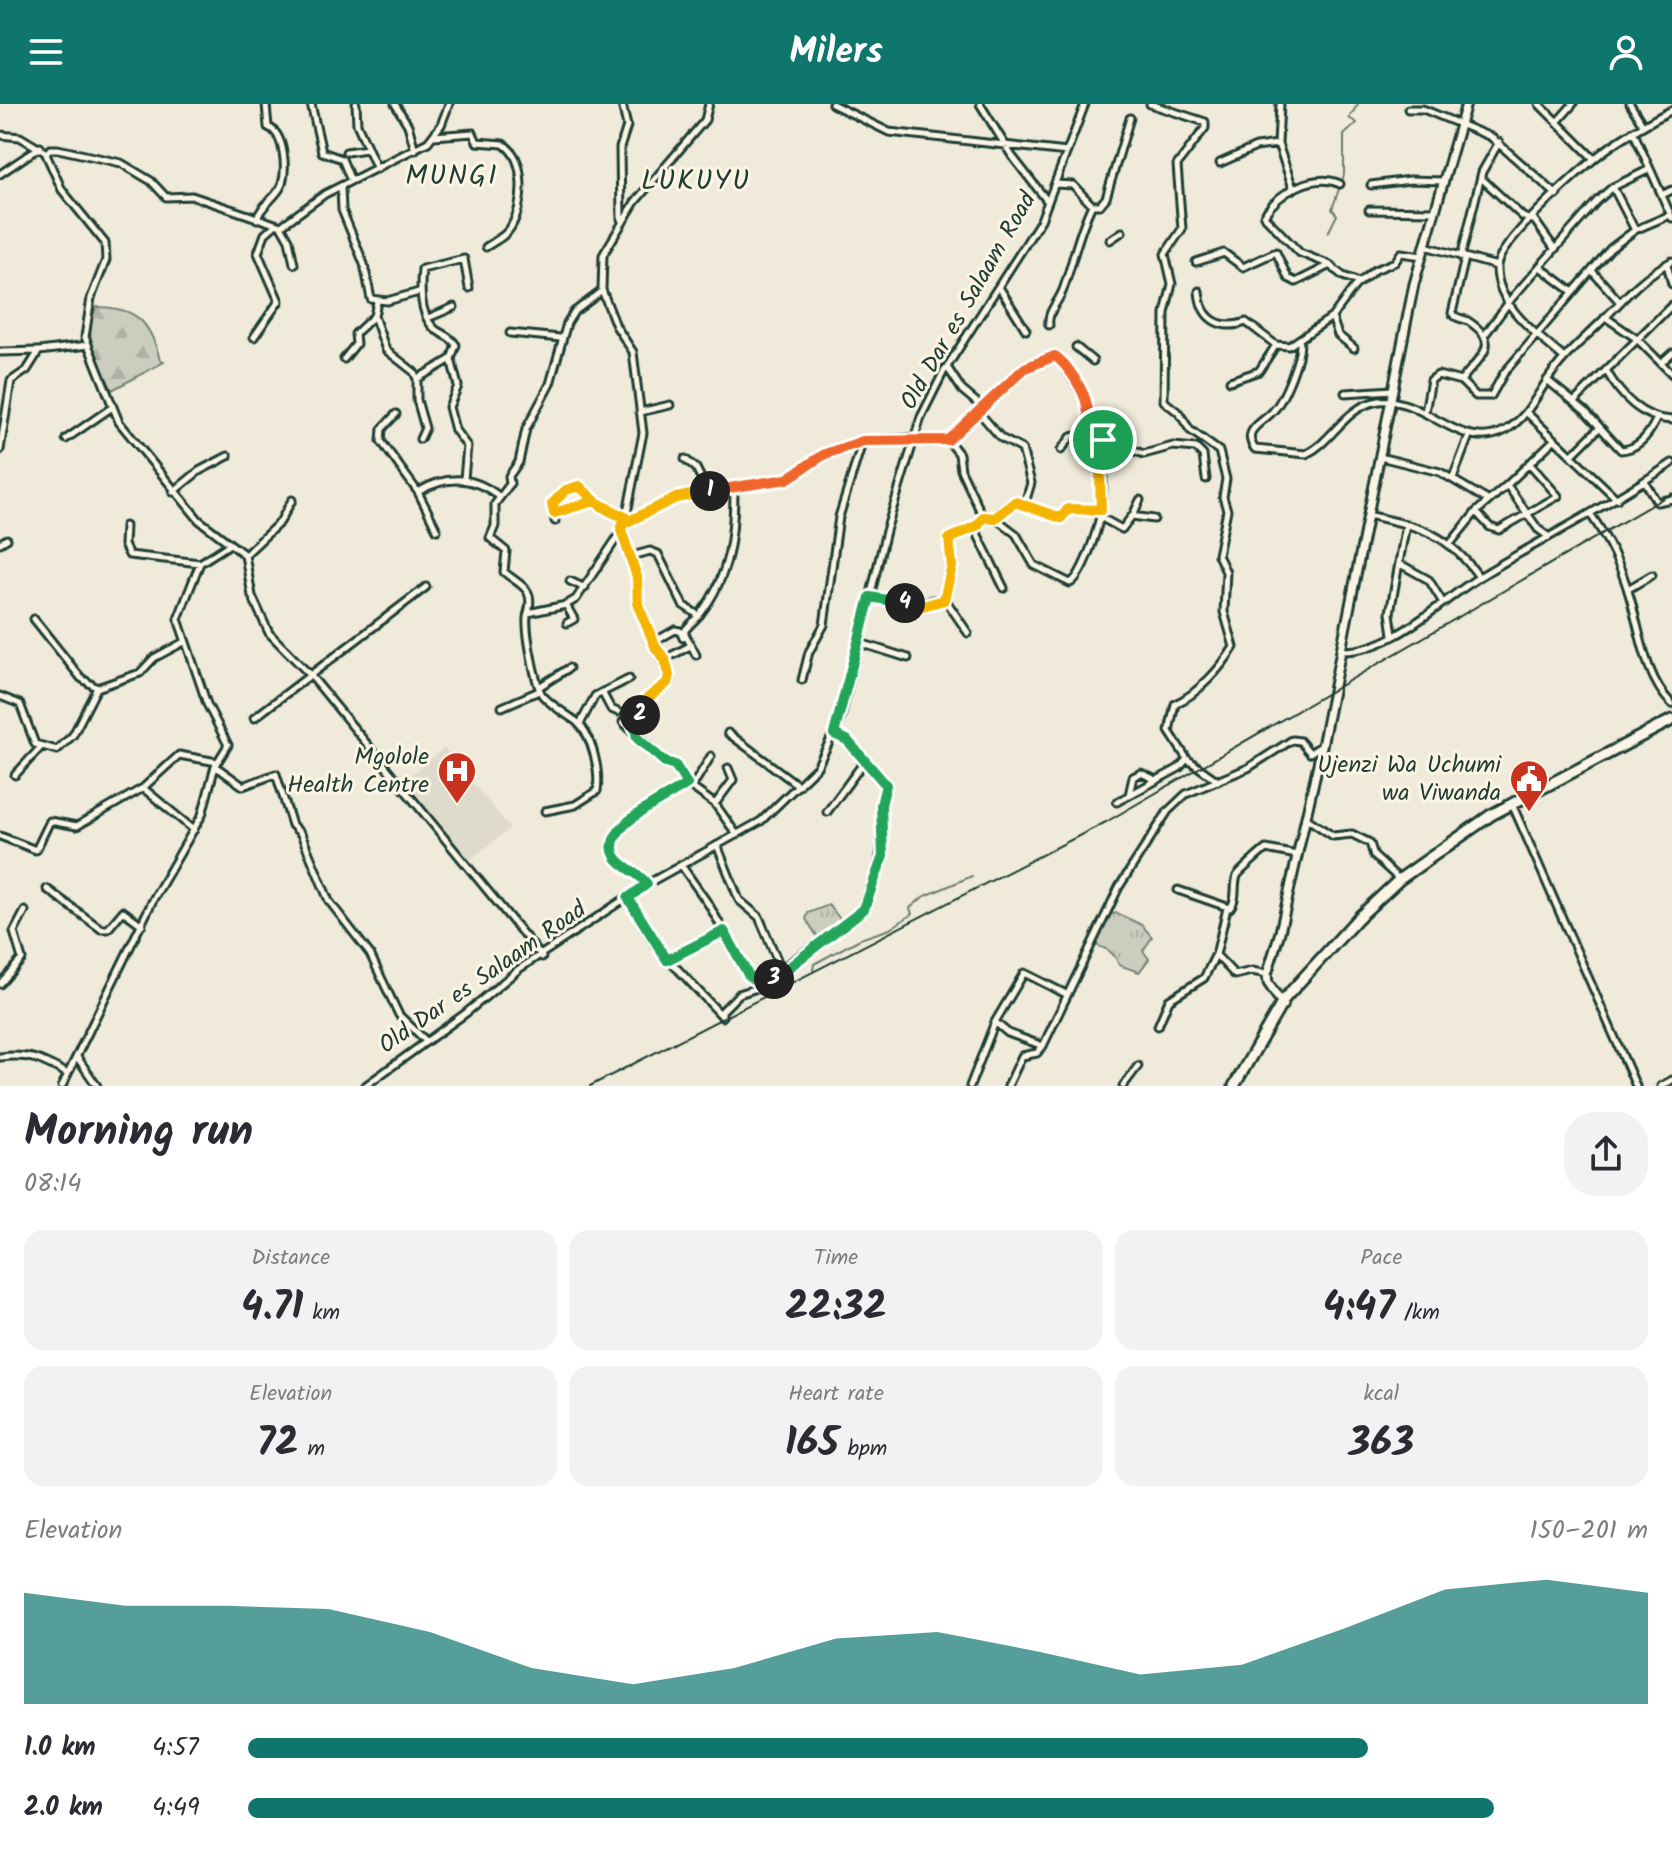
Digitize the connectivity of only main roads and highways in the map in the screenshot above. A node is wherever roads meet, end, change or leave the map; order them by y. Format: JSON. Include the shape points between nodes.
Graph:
{"nodes":[{"id":1,"x":1466,"y":104,"type":"edge"},
{"id":2,"x":1672,"y":720,"type":"edge"},
{"id":3,"x":1285,"y":1002,"type":"junction"},
{"id":4,"x":1234,"y":1086,"type":"edge"}],
"edges":[{"from":1,"to":3,"type":"main road","via":[[1422,256],[1322,746],[1267,974],[1270,987]]},
{"from":2,"to":3,"type":"highway","via":[[1454,838],[1358,918]]},
{"from":3,"to":4,"type":"highway"}]}
